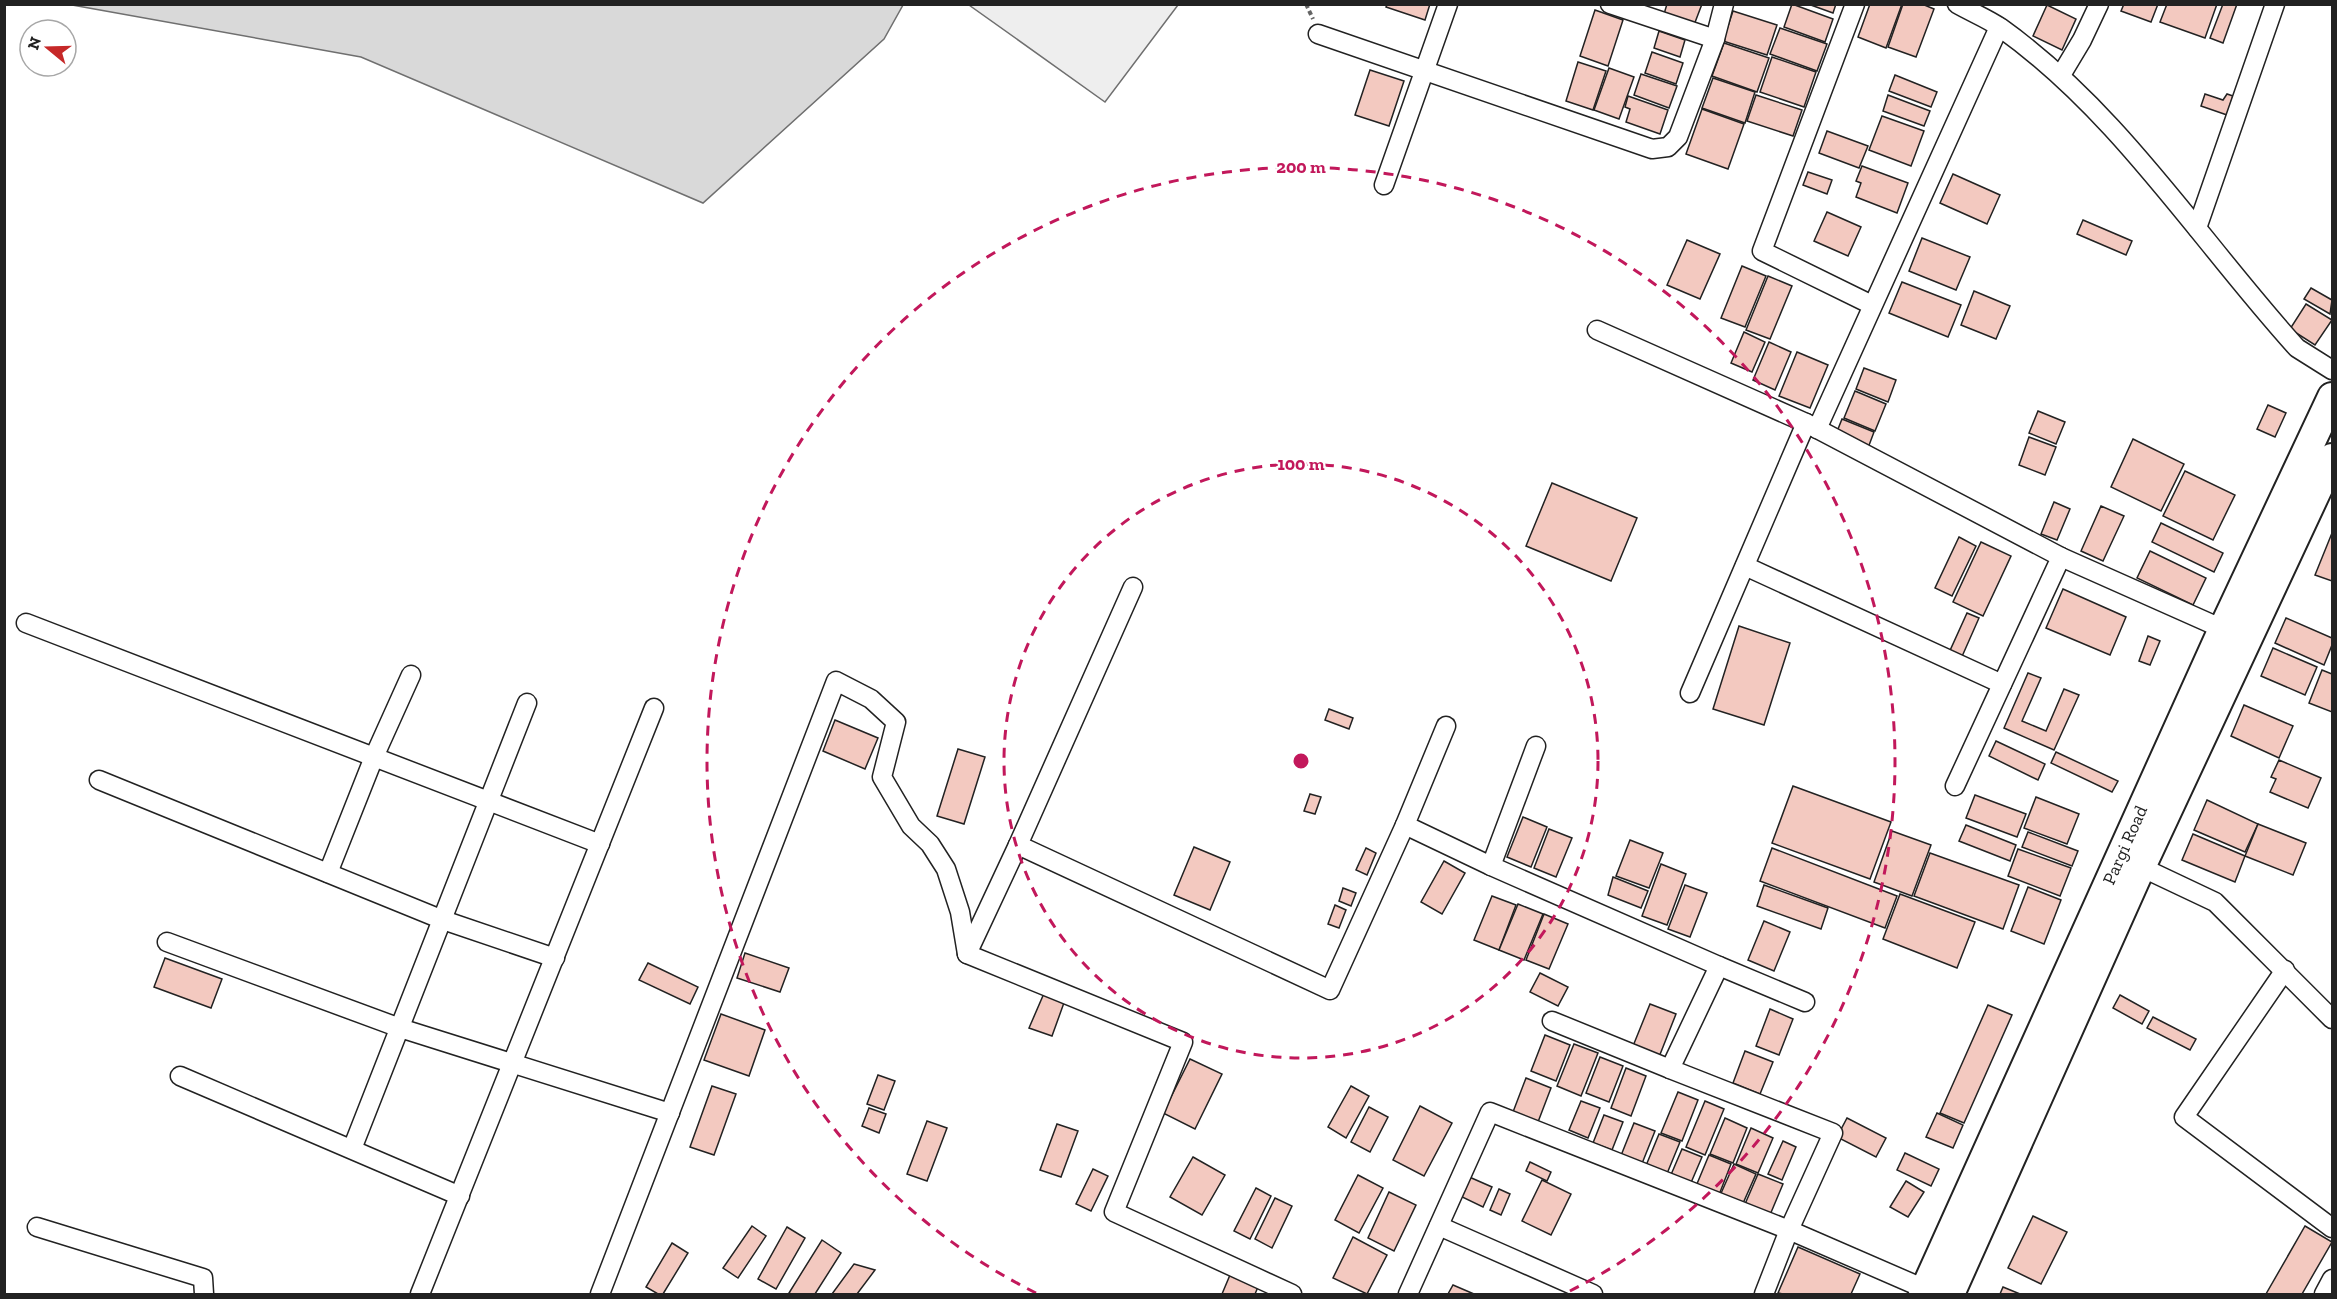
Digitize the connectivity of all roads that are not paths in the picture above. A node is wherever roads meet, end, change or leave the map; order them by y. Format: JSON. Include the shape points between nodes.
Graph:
{"nodes":[{"id":1,"x":1448,"y":4,"type":"edge"},
{"id":2,"x":1610,"y":4,"type":"edge"},
{"id":3,"x":1724,"y":4,"type":"edge"},
{"id":4,"x":1856,"y":4,"type":"edge"},
{"id":5,"x":1957,"y":4,"type":"edge"},
{"id":6,"x":2099,"y":4,"type":"edge"},
{"id":7,"x":2275,"y":4,"type":"edge"},
{"id":8,"x":1999,"y":27,"type":"junction"},
{"id":9,"x":1318,"y":33,"type":"dead end"},
{"id":10,"x":1715,"y":39,"type":"junction"},
{"id":11,"x":1425,"y":71,"type":"junction"},
{"id":12,"x":2061,"y":75,"type":"junction"},
{"id":13,"x":1384,"y":186,"type":"dead end"},
{"id":14,"x":2197,"y":228,"type":"junction"},
{"id":15,"x":1872,"y":305,"type":"junction"},
{"id":16,"x":1598,"y":330,"type":"dead end"},
{"id":17,"x":2332,"y":370,"type":"edge"},
{"id":18,"x":2332,"y":397,"type":"edge"},
{"id":19,"x":1812,"y":426,"type":"junction"},
{"id":20,"x":2330,"y":471,"type":"edge"},
{"id":21,"x":2061,"y":557,"type":"junction"},
{"id":22,"x":1745,"y":566,"type":"junction"},
{"id":23,"x":1133,"y":587,"type":"dead end"},
{"id":24,"x":26,"y":623,"type":"dead end"},
{"id":25,"x":2223,"y":629,"type":"junction"},
{"id":26,"x":411,"y":675,"type":"dead end"},
{"id":27,"x":2002,"y":684,"type":"junction"},
{"id":28,"x":1690,"y":693,"type":"dead end"},
{"id":29,"x":527,"y":703,"type":"dead end"},
{"id":30,"x":654,"y":708,"type":"dead end"},
{"id":31,"x":1446,"y":726,"type":"dead end"},
{"id":32,"x":1536,"y":746,"type":"dead end"},
{"id":33,"x":374,"y":757,"type":"junction"},
{"id":34,"x":99,"y":780,"type":"dead end"},
{"id":35,"x":1955,"y":786,"type":"dead end"},
{"id":36,"x":489,"y":801,"type":"junction"},
{"id":37,"x":1405,"y":825,"type":"junction"},
{"id":38,"x":600,"y":844,"type":"junction"},
{"id":39,"x":1018,"y":845,"type":"junction"},
{"id":40,"x":1491,"y":866,"type":"junction"},
{"id":41,"x":2141,"y":867,"type":"junction"},
{"id":42,"x":328,"y":873,"type":"junction"},
{"id":43,"x":443,"y":920,"type":"junction"},
{"id":44,"x":167,"y":942,"type":"dead end"},
{"id":45,"x":967,"y":954,"type":"junction"},
{"id":46,"x":555,"y":958,"type":"junction"},
{"id":47,"x":1719,"y":966,"type":"junction"},
{"id":48,"x":2285,"y":970,"type":"junction"},
{"id":49,"x":1805,"y":1002,"type":"dead end"},
{"id":50,"x":2332,"y":1019,"type":"edge"},
{"id":51,"x":1552,"y":1021,"type":"dead end"},
{"id":52,"x":400,"y":1028,"type":"junction"},
{"id":53,"x":514,"y":1064,"type":"junction"},
{"id":54,"x":1670,"y":1069,"type":"junction"},
{"id":55,"x":180,"y":1076,"type":"dead end"},
{"id":56,"x":670,"y":1113,"type":"junction"},
{"id":57,"x":352,"y":1149,"type":"junction"},
{"id":58,"x":460,"y":1196,"type":"junction"},
{"id":59,"x":1439,"y":1226,"type":"junction"},
{"id":60,"x":37,"y":1227,"type":"dead end"},
{"id":61,"x":2332,"y":1228,"type":"edge"},
{"id":62,"x":1790,"y":1230,"type":"junction"},
{"id":63,"x":2332,"y":1279,"type":"edge"},
{"id":64,"x":1270,"y":1290,"type":"edge"},
{"id":65,"x":1933,"y":1293,"type":"edge"},
{"id":66,"x":204,"y":1294,"type":"edge"},
{"id":67,"x":420,"y":1294,"type":"edge"},
{"id":68,"x":600,"y":1294,"type":"edge"},
{"id":69,"x":1292,"y":1294,"type":"edge"},
{"id":70,"x":1408,"y":1294,"type":"edge"},
{"id":71,"x":1593,"y":1294,"type":"edge"},
{"id":72,"x":1764,"y":1294,"type":"edge"},
{"id":73,"x":2324,"y":1294,"type":"edge"}],
"edges":[{"from":1,"to":11,"type":"street"},
{"from":2,"to":10,"type":"street"},
{"from":3,"to":10,"type":"street"},
{"from":4,"to":15,"type":"street","via":[[1762,251]]},
{"from":5,"to":8,"type":"street"},
{"from":6,"to":12,"type":"street"},
{"from":7,"to":14,"type":"street"},
{"from":8,"to":12,"type":"street"},
{"from":8,"to":15,"type":"street"},
{"from":9,"to":11,"type":"street"},
{"from":10,"to":11,"type":"street","via":[[1678,137],[1668,147],[1652,149]]},
{"from":11,"to":13,"type":"street"},
{"from":12,"to":14,"type":"street"},
{"from":14,"to":17,"type":"street","via":[[2297,348]]},
{"from":15,"to":19,"type":"street"},
{"from":16,"to":19,"type":"street"},
{"from":18,"to":25,"type":"main road","name":"Pargi Road"},
{"from":19,"to":21,"type":"street"},
{"from":19,"to":22,"type":"street"},
{"from":20,"to":41,"type":"main road","name":"Pargi Road"},
{"from":21,"to":25,"type":"street"},
{"from":21,"to":27,"type":"street"},
{"from":22,"to":27,"type":"street"},
{"from":22,"to":28,"type":"street"},
{"from":23,"to":39,"type":"street"},
{"from":24,"to":33,"type":"street"},
{"from":25,"to":65,"type":"main road","name":"Pargi Road"},
{"from":26,"to":33,"type":"street"},
{"from":27,"to":35,"type":"street"},
{"from":29,"to":36,"type":"street"},
{"from":30,"to":38,"type":"street"},
{"from":31,"to":37,"type":"street"},
{"from":32,"to":40,"type":"street"},
{"from":33,"to":36,"type":"street"},
{"from":33,"to":42,"type":"street"},
{"from":34,"to":42,"type":"street"},
{"from":36,"to":38,"type":"street"},
{"from":36,"to":43,"type":"street"},
{"from":37,"to":39,"type":"street","via":[[1330,990]]},
{"from":37,"to":40,"type":"street"},
{"from":38,"to":46,"type":"street"},
{"from":39,"to":45,"type":"street"},
{"from":40,"to":47,"type":"street"},
{"from":41,"to":48,"type":"street","via":[[2215,902]]},
{"from":41,"to":65,"type":"main road","name":"Pargi Road"},
{"from":42,"to":43,"type":"street"},
{"from":43,"to":46,"type":"street"},
{"from":43,"to":52,"type":"street"},
{"from":44,"to":52,"type":"street"},
{"from":45,"to":56,"type":"street","via":[[960,912],[946,869],[930,844],[911,826],[882,777],[896,722],[871,699],[836,681]]},
{"from":45,"to":64,"type":"street","via":[[1183,1042],[1114,1212]]},
{"from":46,"to":53,"type":"street"},
{"from":47,"to":49,"type":"street"},
{"from":47,"to":54,"type":"street"},
{"from":48,"to":50,"type":"street"},
{"from":48,"to":61,"type":"street","via":[[2184,1117]]},
{"from":51,"to":54,"type":"street"},
{"from":52,"to":53,"type":"street"},
{"from":52,"to":57,"type":"street"},
{"from":53,"to":56,"type":"street"},
{"from":53,"to":58,"type":"street"},
{"from":54,"to":62,"type":"street","via":[[1833,1133]]},
{"from":55,"to":57,"type":"street"},
{"from":56,"to":68,"type":"street"},
{"from":57,"to":58,"type":"street"},
{"from":58,"to":67,"type":"street"},
{"from":59,"to":62,"type":"street","via":[[1490,1112]]},
{"from":59,"to":70,"type":"street"},
{"from":59,"to":71,"type":"street"},
{"from":60,"to":66,"type":"street","via":[[203,1278]]},
{"from":62,"to":65,"type":"street"},
{"from":62,"to":72,"type":"street"},
{"from":63,"to":73,"type":"street"},
{"from":64,"to":69,"type":"street"}]}
